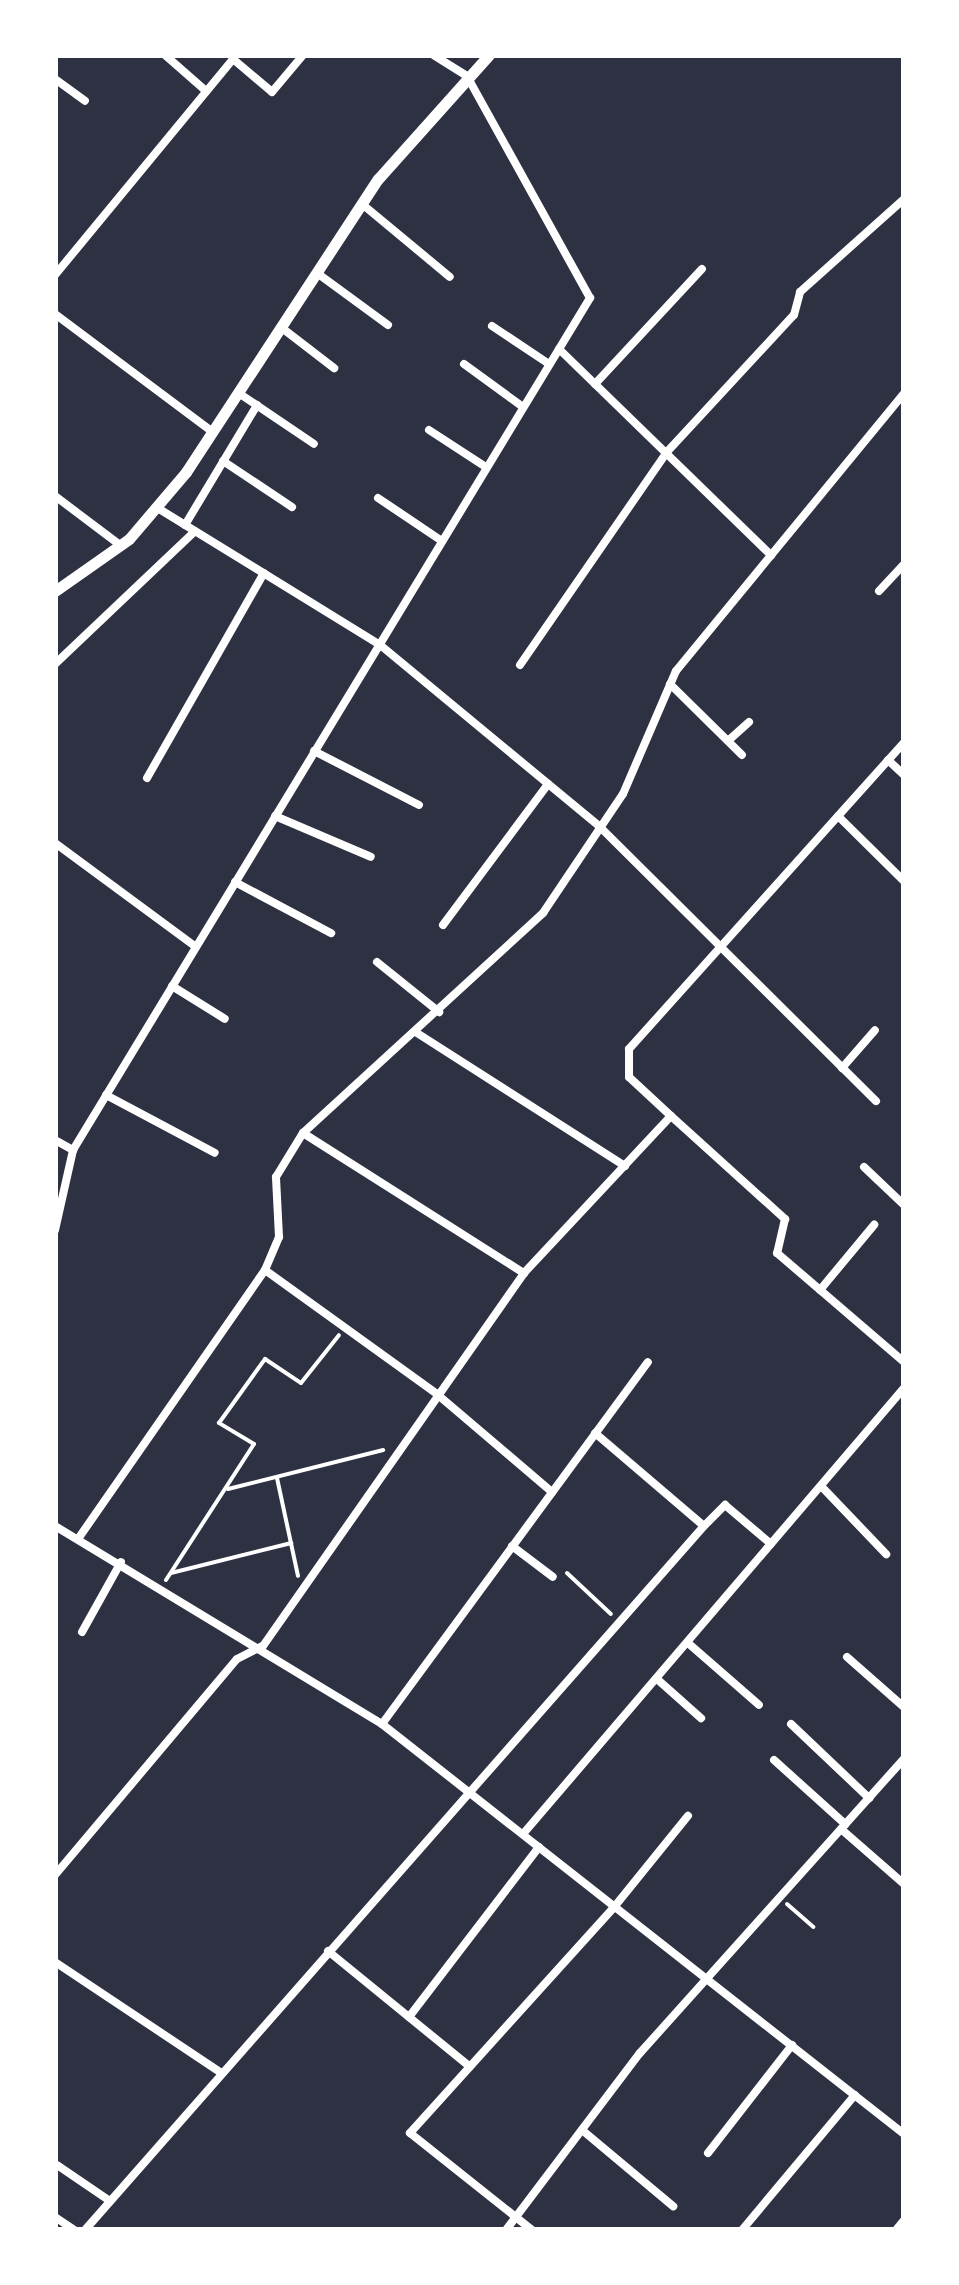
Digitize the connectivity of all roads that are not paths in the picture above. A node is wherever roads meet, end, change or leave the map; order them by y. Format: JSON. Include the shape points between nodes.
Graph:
{"nodes":[{"id":1,"x":165,"y":55,"type":"edge"},
{"id":2,"x":303,"y":55,"type":"edge"},
{"id":3,"x":434,"y":55,"type":"edge"},
{"id":4,"x":489,"y":55,"type":"edge"},
{"id":5,"x":467,"y":76,"type":"junction"},
{"id":6,"x":55,"y":79,"type":"edge"},
{"id":7,"x":206,"y":91,"type":"junction"},
{"id":8,"x":85,"y":102,"type":"dead end"},
{"id":9,"x":904,"y":199,"type":"edge"},
{"id":10,"x":362,"y":204,"type":"junction"},
{"id":11,"x":702,"y":269,"type":"dead end"},
{"id":12,"x":318,"y":274,"type":"junction"},
{"id":13,"x":55,"y":275,"type":"edge"},
{"id":14,"x":450,"y":277,"type":"dead end"},
{"id":15,"x":55,"y":314,"type":"edge"},
{"id":16,"x":388,"y":325,"type":"dead end"},
{"id":17,"x":492,"y":326,"type":"dead end"},
{"id":18,"x":282,"y":328,"type":"junction"},
{"id":19,"x":558,"y":348,"type":"junction"},
{"id":20,"x":464,"y":364,"type":"dead end"},
{"id":21,"x":549,"y":364,"type":"junction"},
{"id":22,"x":334,"y":368,"type":"dead end"},
{"id":23,"x":596,"y":384,"type":"junction"},
{"id":24,"x":904,"y":393,"type":"edge"},
{"id":25,"x":240,"y":394,"type":"junction"},
{"id":26,"x":257,"y":405,"type":"junction"},
{"id":27,"x":523,"y":407,"type":"junction"},
{"id":28,"x":429,"y":430,"type":"dead end"},
{"id":29,"x":214,"y":432,"type":"junction"},
{"id":30,"x":314,"y":444,"type":"dead end"},
{"id":31,"x":666,"y":453,"type":"junction"},
{"id":32,"x":223,"y":461,"type":"junction"},
{"id":33,"x":486,"y":468,"type":"junction"},
{"id":34,"x":55,"y":496,"type":"edge"},
{"id":35,"x":378,"y":498,"type":"dead end"},
{"id":36,"x":292,"y":506,"type":"dead end"},
{"id":37,"x":156,"y":507,"type":"junction"},
{"id":38,"x":185,"y":525,"type":"junction"},
{"id":39,"x":195,"y":531,"type":"junction"},
{"id":40,"x":442,"y":541,"type":"junction"},
{"id":41,"x":120,"y":545,"type":"junction"},
{"id":42,"x":771,"y":555,"type":"junction"},
{"id":43,"x":904,"y":564,"type":"edge"},
{"id":44,"x":264,"y":573,"type":"junction"},
{"id":45,"x":55,"y":591,"type":"edge"},
{"id":46,"x":879,"y":592,"type":"dead end"},
{"id":47,"x":379,"y":644,"type":"junction"},
{"id":48,"x":55,"y":664,"type":"edge"},
{"id":49,"x":520,"y":665,"type":"dead end"},
{"id":50,"x":670,"y":684,"type":"junction"},
{"id":51,"x":749,"y":722,"type":"dead end"},
{"id":52,"x":729,"y":740,"type":"junction"},
{"id":53,"x":904,"y":742,"type":"edge"},
{"id":54,"x":314,"y":751,"type":"junction"},
{"id":55,"x":742,"y":755,"type":"dead end"},
{"id":56,"x":888,"y":760,"type":"junction"},
{"id":57,"x":904,"y":775,"type":"edge"},
{"id":58,"x":148,"y":778,"type":"dead end"},
{"id":59,"x":548,"y":784,"type":"junction"},
{"id":60,"x":419,"y":804,"type":"dead end"},
{"id":61,"x":275,"y":816,"type":"junction"},
{"id":62,"x":838,"y":816,"type":"junction"},
{"id":63,"x":600,"y":827,"type":"junction"},
{"id":64,"x":55,"y":842,"type":"edge"},
{"id":65,"x":370,"y":857,"type":"dead end"},
{"id":66,"x":235,"y":882,"type":"junction"},
{"id":67,"x":904,"y":882,"type":"edge"},
{"id":68,"x":443,"y":925,"type":"dead end"},
{"id":69,"x":331,"y":933,"type":"dead end"},
{"id":70,"x":196,"y":947,"type":"junction"},
{"id":71,"x":719,"y":950,"type":"junction"},
{"id":72,"x":378,"y":962,"type":"dead end"},
{"id":73,"x":172,"y":986,"type":"junction"},
{"id":74,"x":439,"y":1012,"type":"junction"},
{"id":75,"x":226,"y":1019,"type":"dead end"},
{"id":76,"x":875,"y":1030,"type":"dead end"},
{"id":77,"x":417,"y":1033,"type":"junction"},
{"id":78,"x":842,"y":1068,"type":"junction"},
{"id":79,"x":106,"y":1095,"type":"junction"},
{"id":80,"x":876,"y":1101,"type":"dead end"},
{"id":81,"x":672,"y":1116,"type":"junction"},
{"id":82,"x":303,"y":1133,"type":"junction"},
{"id":83,"x":55,"y":1140,"type":"edge"},
{"id":84,"x":73,"y":1150,"type":"junction"},
{"id":85,"x":215,"y":1153,"type":"dead end"},
{"id":86,"x":625,"y":1166,"type":"junction"},
{"id":87,"x":864,"y":1168,"type":"dead end"},
{"id":88,"x":904,"y":1205,"type":"edge"},
{"id":89,"x":874,"y":1225,"type":"dead end"},
{"id":90,"x":55,"y":1230,"type":"edge"},
{"id":91,"x":265,"y":1270,"type":"junction"},
{"id":92,"x":524,"y":1273,"type":"junction"},
{"id":93,"x":820,"y":1290,"type":"junction"},
{"id":94,"x":648,"y":1362,"type":"dead end"},
{"id":95,"x":904,"y":1362,"type":"edge"},
{"id":96,"x":904,"y":1388,"type":"edge"},
{"id":97,"x":438,"y":1395,"type":"junction"},
{"id":98,"x":596,"y":1433,"type":"junction"},
{"id":99,"x":822,"y":1487,"type":"junction"},
{"id":100,"x":552,"y":1492,"type":"junction"},
{"id":101,"x":55,"y":1526,"type":"edge"},
{"id":102,"x":704,"y":1526,"type":"junction"},
{"id":103,"x":78,"y":1538,"type":"junction"},
{"id":104,"x":771,"y":1544,"type":"junction"},
{"id":105,"x":512,"y":1546,"type":"junction"},
{"id":106,"x":886,"y":1554,"type":"dead end"},
{"id":107,"x":121,"y":1562,"type":"junction"},
{"id":108,"x":553,"y":1577,"type":"road end"},
{"id":109,"x":82,"y":1632,"type":"dead end"},
{"id":110,"x":688,"y":1643,"type":"junction"},
{"id":111,"x":263,"y":1646,"type":"junction"},
{"id":112,"x":847,"y":1657,"type":"dead end"},
{"id":113,"x":657,"y":1679,"type":"junction"},
{"id":114,"x":758,"y":1704,"type":"dead end"},
{"id":115,"x":904,"y":1707,"type":"edge"},
{"id":116,"x":701,"y":1718,"type":"dead end"},
{"id":117,"x":382,"y":1724,"type":"junction"},
{"id":118,"x":792,"y":1724,"type":"dead end"},
{"id":119,"x":904,"y":1758,"type":"edge"},
{"id":120,"x":774,"y":1760,"type":"dead end"},
{"id":121,"x":470,"y":1793,"type":"junction"},
{"id":122,"x":869,"y":1798,"type":"junction"},
{"id":123,"x":688,"y":1816,"type":"dead end"},
{"id":124,"x":843,"y":1827,"type":"junction"},
{"id":125,"x":522,"y":1834,"type":"junction"},
{"id":126,"x":539,"y":1847,"type":"junction"},
{"id":127,"x":55,"y":1875,"type":"edge"},
{"id":128,"x":904,"y":1884,"type":"edge"},
{"id":129,"x":615,"y":1906,"type":"junction"},
{"id":130,"x":328,"y":1951,"type":"junction"},
{"id":131,"x":55,"y":1962,"type":"edge"},
{"id":132,"x":707,"y":1978,"type":"junction"},
{"id":133,"x":409,"y":2016,"type":"junction"},
{"id":134,"x":792,"y":2045,"type":"junction"},
{"id":135,"x":470,"y":2066,"type":"junction"},
{"id":136,"x":220,"y":2072,"type":"junction"},
{"id":137,"x":855,"y":2095,"type":"junction"},
{"id":138,"x":582,"y":2130,"type":"junction"},
{"id":139,"x":904,"y":2134,"type":"edge"},
{"id":140,"x":708,"y":2153,"type":"dead end"},
{"id":141,"x":57,"y":2165,"type":"edge"},
{"id":142,"x":110,"y":2201,"type":"junction"},
{"id":143,"x":673,"y":2206,"type":"dead end"},
{"id":144,"x":517,"y":2216,"type":"junction"},
{"id":145,"x":55,"y":2217,"type":"edge"},
{"id":146,"x":904,"y":2220,"type":"edge"},
{"id":147,"x":74,"y":2230,"type":"edge"},
{"id":148,"x":85,"y":2230,"type":"edge"},
{"id":149,"x":506,"y":2230,"type":"edge"},
{"id":150,"x":532,"y":2230,"type":"edge"},
{"id":151,"x":742,"y":2230,"type":"edge"},
{"id":152,"x":896,"y":2230,"type":"edge"}],
"edges":[{"from":1,"to":7,"type":"street"},
{"from":2,"to":7,"type":"street","via":[[272,92],[232,59]]},
{"from":3,"to":5,"type":"street"},
{"from":4,"to":5,"type":"main road"},
{"from":5,"to":10,"type":"main road"},
{"from":5,"to":19,"type":"street","via":[[590,298]]},
{"from":6,"to":8,"type":"street"},
{"from":7,"to":13,"type":"street"},
{"from":9,"to":31,"type":"street","via":[[800,292],[794,315]]},
{"from":10,"to":12,"type":"main road"},
{"from":10,"to":14,"type":"street"},
{"from":11,"to":23,"type":"street"},
{"from":12,"to":16,"type":"street"},
{"from":12,"to":18,"type":"main road"},
{"from":15,"to":29,"type":"street"},
{"from":17,"to":21,"type":"street"},
{"from":18,"to":22,"type":"street"},
{"from":18,"to":25,"type":"main road"},
{"from":19,"to":21,"type":"street"},
{"from":19,"to":23,"type":"street"},
{"from":20,"to":27,"type":"street"},
{"from":21,"to":27,"type":"street"},
{"from":23,"to":31,"type":"street"},
{"from":24,"to":42,"type":"street"},
{"from":25,"to":26,"type":"street"},
{"from":25,"to":29,"type":"main road"},
{"from":26,"to":30,"type":"street"},
{"from":26,"to":32,"type":"street"},
{"from":27,"to":33,"type":"street"},
{"from":28,"to":33,"type":"street"},
{"from":29,"to":37,"type":"main road"},
{"from":31,"to":42,"type":"street"},
{"from":31,"to":49,"type":"street"},
{"from":32,"to":36,"type":"street"},
{"from":32,"to":38,"type":"street"},
{"from":33,"to":40,"type":"street"},
{"from":34,"to":41,"type":"street"},
{"from":35,"to":40,"type":"street"},
{"from":37,"to":38,"type":"street"},
{"from":37,"to":41,"type":"main road"},
{"from":38,"to":39,"type":"street"},
{"from":39,"to":44,"type":"street"},
{"from":39,"to":48,"type":"street"},
{"from":40,"to":47,"type":"street"},
{"from":41,"to":45,"type":"main road"},
{"from":42,"to":50,"type":"street"},
{"from":43,"to":46,"type":"street"},
{"from":44,"to":47,"type":"street"},
{"from":44,"to":58,"type":"street"},
{"from":47,"to":54,"type":"street"},
{"from":47,"to":59,"type":"street"},
{"from":50,"to":52,"type":"street"},
{"from":50,"to":63,"type":"street","via":[[622,794]]},
{"from":51,"to":52,"type":"street"},
{"from":52,"to":55,"type":"street"},
{"from":53,"to":56,"type":"street"},
{"from":54,"to":60,"type":"street"},
{"from":54,"to":61,"type":"street"},
{"from":56,"to":57,"type":"street"},
{"from":56,"to":62,"type":"street"},
{"from":59,"to":63,"type":"street"},
{"from":59,"to":68,"type":"street"},
{"from":61,"to":65,"type":"street"},
{"from":61,"to":66,"type":"street"},
{"from":62,"to":67,"type":"street"},
{"from":62,"to":71,"type":"street"},
{"from":63,"to":71,"type":"street"},
{"from":63,"to":74,"type":"street","via":[[543,913]]},
{"from":64,"to":70,"type":"street"},
{"from":66,"to":69,"type":"street"},
{"from":66,"to":70,"type":"street"},
{"from":70,"to":73,"type":"street"},
{"from":71,"to":78,"type":"street"},
{"from":71,"to":81,"type":"street","via":[[629,1048],[629,1077]]},
{"from":72,"to":74,"type":"street"},
{"from":73,"to":75,"type":"street"},
{"from":73,"to":79,"type":"street"},
{"from":74,"to":77,"type":"street"},
{"from":76,"to":78,"type":"street"},
{"from":77,"to":82,"type":"street"},
{"from":77,"to":86,"type":"street"},
{"from":78,"to":80,"type":"street"},
{"from":79,"to":84,"type":"street"},
{"from":79,"to":85,"type":"street"},
{"from":81,"to":86,"type":"street"},
{"from":81,"to":93,"type":"street","via":[[785,1219],[777,1253]]},
{"from":82,"to":91,"type":"street","via":[[276,1178],[279,1236]]},
{"from":82,"to":92,"type":"street"},
{"from":83,"to":84,"type":"street"},
{"from":84,"to":90,"type":"street"},
{"from":86,"to":92,"type":"street"},
{"from":87,"to":88,"type":"street"},
{"from":89,"to":93,"type":"street"},
{"from":91,"to":97,"type":"street"},
{"from":91,"to":103,"type":"street"},
{"from":92,"to":97,"type":"street"},
{"from":93,"to":95,"type":"street"},
{"from":94,"to":98,"type":"street"},
{"from":96,"to":99,"type":"street"},
{"from":97,"to":100,"type":"street"},
{"from":97,"to":111,"type":"street"},
{"from":98,"to":100,"type":"street"},
{"from":98,"to":102,"type":"street"},
{"from":99,"to":104,"type":"street"},
{"from":99,"to":106,"type":"street"},
{"from":100,"to":105,"type":"street"},
{"from":101,"to":103,"type":"street"},
{"from":102,"to":104,"type":"street","via":[[725,1506]]},
{"from":102,"to":121,"type":"street"},
{"from":103,"to":107,"type":"street"},
{"from":104,"to":110,"type":"street"},
{"from":105,"to":108,"type":"street"},
{"from":105,"to":117,"type":"street"},
{"from":107,"to":109,"type":"street"},
{"from":107,"to":111,"type":"street"},
{"from":110,"to":113,"type":"street"},
{"from":110,"to":114,"type":"street"},
{"from":111,"to":117,"type":"street"},
{"from":111,"to":127,"type":"street","via":[[237,1659]]},
{"from":112,"to":115,"type":"street"},
{"from":113,"to":116,"type":"street"},
{"from":113,"to":125,"type":"street"},
{"from":117,"to":121,"type":"street"},
{"from":118,"to":122,"type":"street"},
{"from":119,"to":122,"type":"street"},
{"from":120,"to":124,"type":"street"},
{"from":121,"to":125,"type":"street"},
{"from":121,"to":130,"type":"street"},
{"from":122,"to":124,"type":"street"},
{"from":123,"to":129,"type":"street"},
{"from":124,"to":128,"type":"street"},
{"from":124,"to":132,"type":"street"},
{"from":125,"to":126,"type":"street"},
{"from":126,"to":129,"type":"street"},
{"from":126,"to":133,"type":"street"},
{"from":129,"to":132,"type":"street"},
{"from":129,"to":135,"type":"street"},
{"from":130,"to":133,"type":"street"},
{"from":130,"to":136,"type":"street"},
{"from":131,"to":136,"type":"street"},
{"from":132,"to":134,"type":"street"},
{"from":132,"to":138,"type":"street"},
{"from":133,"to":135,"type":"street"},
{"from":134,"to":137,"type":"street"},
{"from":134,"to":140,"type":"street"},
{"from":135,"to":144,"type":"street","via":[[410,2132]]},
{"from":136,"to":142,"type":"street"},
{"from":137,"to":139,"type":"street"},
{"from":137,"to":151,"type":"street"},
{"from":138,"to":143,"type":"street"},
{"from":138,"to":144,"type":"street"},
{"from":141,"to":142,"type":"street"},
{"from":142,"to":148,"type":"street"},
{"from":144,"to":149,"type":"street"},
{"from":144,"to":150,"type":"street"},
{"from":145,"to":147,"type":"street"},
{"from":146,"to":152,"type":"street"}]}
